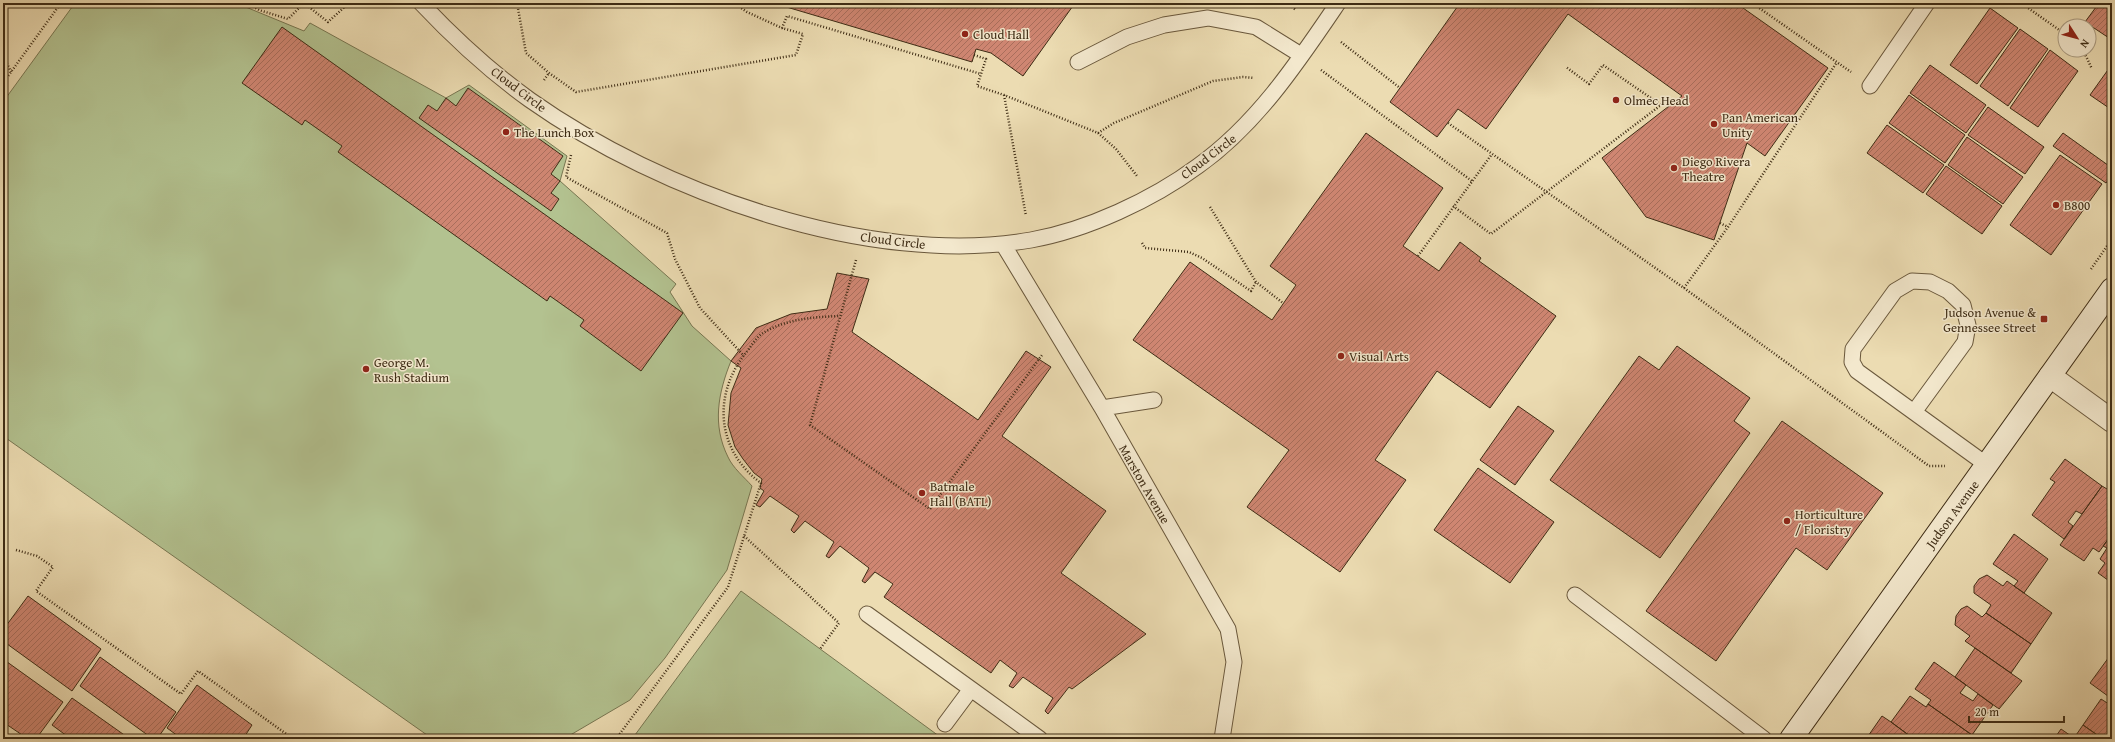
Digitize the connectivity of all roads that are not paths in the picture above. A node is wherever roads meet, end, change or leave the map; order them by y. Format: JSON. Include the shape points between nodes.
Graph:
{"nodes":[{"id":1,"x":421,"y":3,"type":"edge"},
{"id":2,"x":1338,"y":3,"type":"edge"},
{"id":3,"x":1927,"y":3,"type":"edge"},
{"id":4,"x":1301,"y":55,"type":"junction"},
{"id":5,"x":1078,"y":62,"type":"dead end"},
{"id":6,"x":1870,"y":86,"type":"road end"},
{"id":7,"x":1003,"y":244,"type":"junction"},
{"id":8,"x":2112,"y":289,"type":"edge"},
{"id":9,"x":2050,"y":376,"type":"junction"},
{"id":10,"x":1154,"y":400,"type":"dead end"},
{"id":11,"x":1102,"y":408,"type":"junction"},
{"id":12,"x":1914,"y":412,"type":"junction"},
{"id":13,"x":2112,"y":421,"type":"edge"},
{"id":14,"x":1987,"y":465,"type":"junction"},
{"id":15,"x":1575,"y":594,"type":"dead end"},
{"id":16,"x":866,"y":614,"type":"dead end"},
{"id":17,"x":971,"y":689,"type":"junction"},
{"id":18,"x":945,"y":724,"type":"dead end"},
{"id":19,"x":1040,"y":739,"type":"edge"},
{"id":20,"x":1222,"y":739,"type":"edge"},
{"id":21,"x":1764,"y":739,"type":"edge"},
{"id":22,"x":1791,"y":739,"type":"edge"}],
"edges":[{"from":1,"to":7,"type":"lane","name":"Cloud Circle","via":[[529,100],[634,162],[687,185],[789,220],[863,236],[941,245]]},
{"from":2,"to":4,"type":"lane","name":"Cloud Circle"},
{"from":3,"to":6,"type":"lane"},
{"from":4,"to":5,"type":"lane","via":[[1256,27],[1208,18],[1164,25],[1127,37]]},
{"from":4,"to":7,"type":"lane","name":"Cloud Circle","via":[[1238,134],[1199,166],[1151,196],[1104,218],[1052,235]]},
{"from":7,"to":11,"type":"lane","name":"Marston Avenue"},
{"from":8,"to":9,"type":"street","name":"Judson Avenue"},
{"from":9,"to":13,"type":"street"},
{"from":9,"to":14,"type":"street","name":"Judson Avenue"},
{"from":10,"to":11,"type":"lane"},
{"from":11,"to":20,"type":"lane","name":"Marston Avenue","via":[[1228,629],[1234,662]]},
{"from":12,"to":12,"type":"lane","via":[[1965,342],[1968,325],[1963,305],[1948,291],[1930,282],[1912,281],[1895,292],[1853,349],[1852,362],[1857,371]]},
{"from":12,"to":14,"type":"lane"},
{"from":14,"to":22,"type":"street","name":"Judson Avenue"},
{"from":15,"to":21,"type":"lane"},
{"from":16,"to":17,"type":"lane"},
{"from":17,"to":18,"type":"lane"},
{"from":17,"to":19,"type":"lane"}]}
